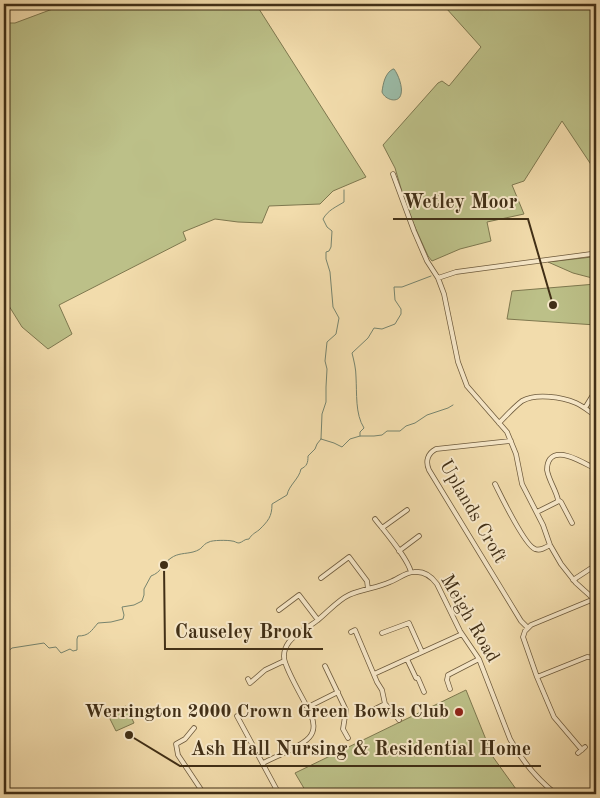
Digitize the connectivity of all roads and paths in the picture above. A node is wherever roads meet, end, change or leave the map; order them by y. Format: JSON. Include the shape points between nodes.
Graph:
{"nodes":[{"id":1,"x":393,"y":174,"type":"dead end"},
{"id":2,"x":591,"y":254,"type":"dead end"},
{"id":3,"x":438,"y":278,"type":"junction"},
{"id":4,"x":596,"y":390,"type":"edge"},
{"id":5,"x":585,"y":408,"type":"junction"},
{"id":6,"x":596,"y":416,"type":"edge"},
{"id":7,"x":499,"y":423,"type":"junction"},
{"id":8,"x":511,"y":441,"type":"junction"},
{"id":9,"x":596,"y":469,"type":"edge"},
{"id":10,"x":495,"y":484,"type":"dead end"},
{"id":11,"x":558,"y":500,"type":"junction"},
{"id":12,"x":407,"y":510,"type":"dead end"},
{"id":13,"x":537,"y":512,"type":"junction"},
{"id":14,"x":375,"y":519,"type":"dead end"},
{"id":15,"x":572,"y":523,"type":"dead end"},
{"id":16,"x":382,"y":528,"type":"junction"},
{"id":17,"x":419,"y":536,"type":"dead end"},
{"id":18,"x":550,"y":545,"type":"junction"},
{"id":19,"x":399,"y":551,"type":"junction"},
{"id":20,"x":596,"y":565,"type":"edge"},
{"id":21,"x":410,"y":572,"type":"junction"},
{"id":22,"x":321,"y":578,"type":"dead end"},
{"id":23,"x":573,"y":580,"type":"junction"},
{"id":24,"x":368,"y":588,"type":"junction"},
{"id":25,"x":595,"y":600,"type":"edge"},
{"id":26,"x":279,"y":610,"type":"dead end"},
{"id":27,"x":318,"y":620,"type":"junction"},
{"id":28,"x":528,"y":628,"type":"junction"},
{"id":29,"x":351,"y":632,"type":"dead end"},
{"id":30,"x":382,"y":633,"type":"dead end"},
{"id":31,"x":462,"y":634,"type":"junction"},
{"id":32,"x":422,"y":652,"type":"junction"},
{"id":33,"x":596,"y":658,"type":"edge"},
{"id":34,"x":407,"y":659,"type":"junction"},
{"id":35,"x":479,"y":659,"type":"junction"},
{"id":36,"x":284,"y":661,"type":"junction"},
{"id":37,"x":325,"y":666,"type":"dead end"},
{"id":38,"x":374,"y":674,"type":"junction"},
{"id":39,"x":537,"y":677,"type":"junction"},
{"id":40,"x":248,"y":679,"type":"dead end"},
{"id":41,"x":450,"y":689,"type":"dead end"},
{"id":42,"x":338,"y":692,"type":"junction"},
{"id":43,"x":424,"y":692,"type":"dead end"},
{"id":44,"x":386,"y":704,"type":"junction"},
{"id":45,"x":308,"y":707,"type":"junction"},
{"id":46,"x":237,"y":716,"type":"dead end"},
{"id":47,"x":361,"y":716,"type":"dead end"},
{"id":48,"x":399,"y":720,"type":"dead end"},
{"id":49,"x":194,"y":728,"type":"dead end"},
{"id":50,"x":348,"y":738,"type":"dead end"},
{"id":51,"x":582,"y":750,"type":"dead end"},
{"id":52,"x":263,"y":763,"type":"junction"},
{"id":53,"x":204,"y":794,"type":"edge"},
{"id":54,"x":279,"y":794,"type":"edge"},
{"id":55,"x":556,"y":794,"type":"edge"}],
"edges":[{"from":1,"to":3,"type":"street","via":[[414,231]]},
{"from":2,"to":3,"type":"street","via":[[456,272]]},
{"from":3,"to":7,"type":"street","via":[[462,376],[470,392]]},
{"from":4,"to":5,"type":"street"},
{"from":5,"to":6,"type":"street"},
{"from":5,"to":7,"type":"street","via":[[566,400],[534,397],[518,404]]},
{"from":7,"to":8,"type":"street"},
{"from":8,"to":13,"type":"street","via":[[522,484]]},
{"from":8,"to":28,"type":"street","name":"Uplands Croft","via":[[436,449],[430,453],[427,463]]},
{"from":9,"to":11,"type":"street","via":[[562,454],[551,458],[547,469]]},
{"from":10,"to":18,"type":"street","via":[[530,545],[534,549]]},
{"from":11,"to":13,"type":"street"},
{"from":11,"to":15,"type":"street"},
{"from":12,"to":16,"type":"street"},
{"from":13,"to":18,"type":"street"},
{"from":14,"to":16,"type":"street"},
{"from":16,"to":19,"type":"street"},
{"from":17,"to":19,"type":"street"},
{"from":18,"to":23,"type":"street"},
{"from":19,"to":21,"type":"street"},
{"from":20,"to":23,"type":"street"},
{"from":21,"to":24,"type":"street","name":"Meigh Road"},
{"from":21,"to":31,"type":"street","name":"Meigh Road","via":[[423,573],[435,581]]},
{"from":22,"to":24,"type":"street","via":[[350,557]]},
{"from":23,"to":25,"type":"street"},
{"from":24,"to":27,"type":"street","name":"Meigh Road","via":[[348,595]]},
{"from":25,"to":28,"type":"street"},
{"from":26,"to":27,"type":"street","via":[[299,595]]},
{"from":27,"to":36,"type":"street","name":"Meigh Road","via":[[290,640],[284,651]]},
{"from":28,"to":39,"type":"street","via":[[523,637]]},
{"from":29,"to":38,"type":"street","via":[[355,630]]},
{"from":30,"to":32,"type":"street","via":[[409,623]]},
{"from":31,"to":32,"type":"street"},
{"from":31,"to":35,"type":"street","name":"Meigh Road"},
{"from":32,"to":34,"type":"street"},
{"from":33,"to":39,"type":"street","via":[[587,657]]},
{"from":34,"to":38,"type":"street"},
{"from":34,"to":43,"type":"street"},
{"from":35,"to":41,"type":"street","via":[[448,675]]},
{"from":35,"to":55,"type":"street","name":"Meigh Road","via":[[515,749],[533,774]]},
{"from":36,"to":40,"type":"street","via":[[265,670],[250,683]]},
{"from":36,"to":45,"type":"street"},
{"from":37,"to":42,"type":"street"},
{"from":38,"to":44,"type":"street"},
{"from":39,"to":51,"type":"street","via":[[554,717]]},
{"from":42,"to":45,"type":"street"},
{"from":42,"to":50,"type":"street","via":[[346,710],[343,729]]},
{"from":44,"to":47,"type":"street"},
{"from":44,"to":48,"type":"street"},
{"from":45,"to":52,"type":"street","via":[[314,722],[310,738]]},
{"from":46,"to":52,"type":"street"},
{"from":49,"to":53,"type":"street","via":[[176,744],[178,755]]},
{"from":52,"to":54,"type":"street"}]}
